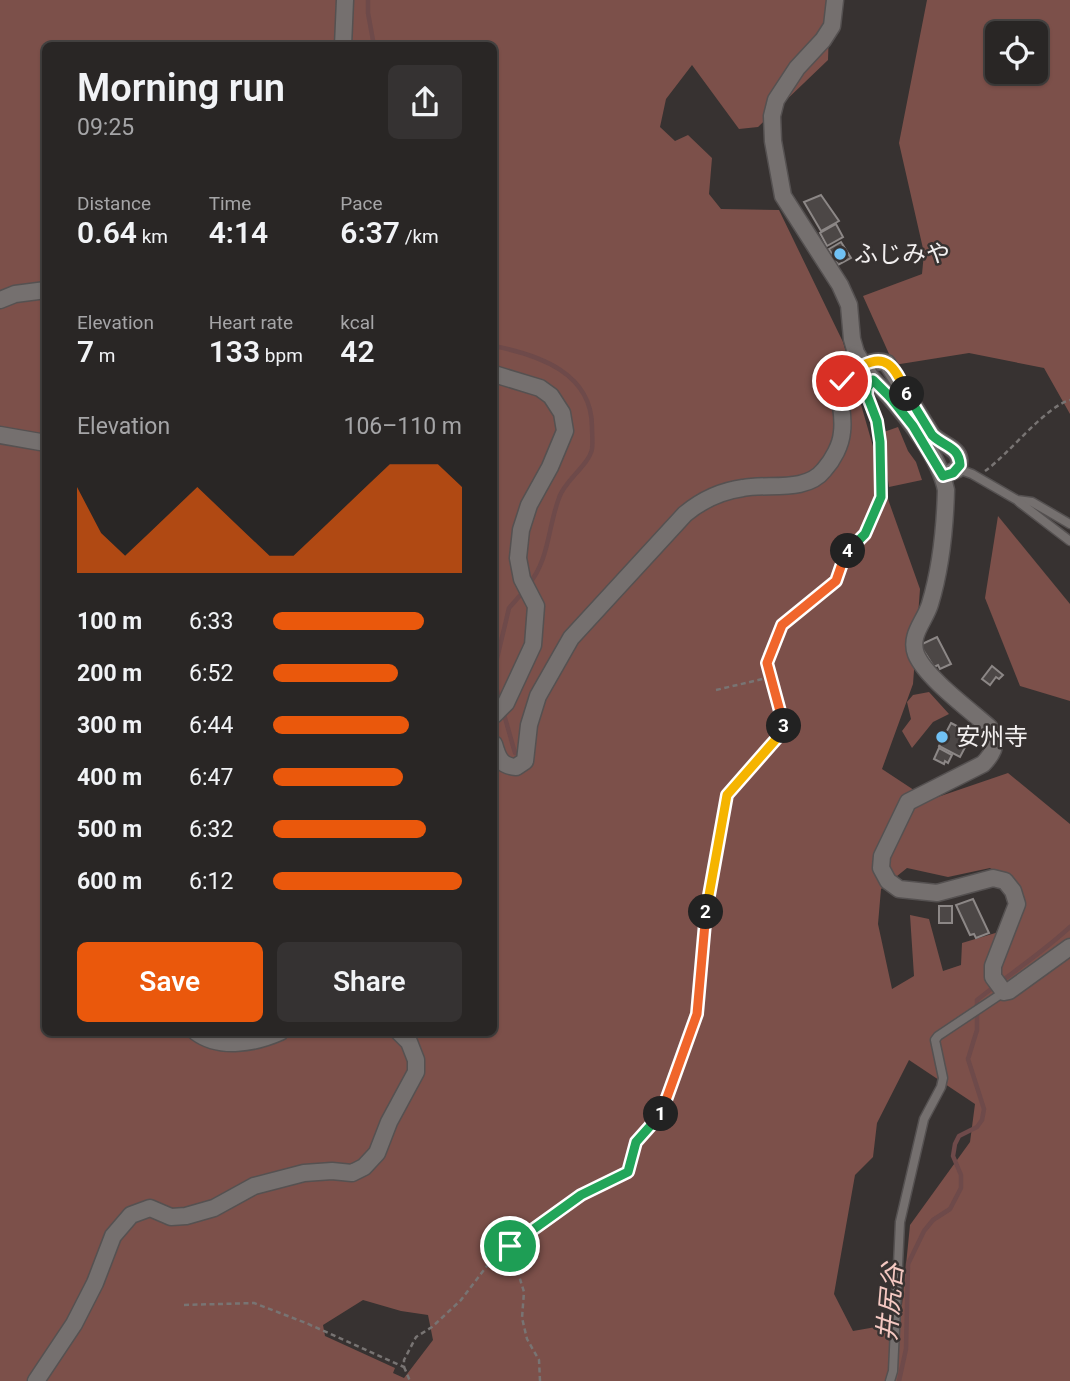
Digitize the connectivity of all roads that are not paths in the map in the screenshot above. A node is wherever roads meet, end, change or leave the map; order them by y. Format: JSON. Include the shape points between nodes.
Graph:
{"nodes":[{"id":1,"x":345,"y":0,"type":"edge"},
{"id":2,"x":835,"y":0,"type":"edge"},
{"id":3,"x":343,"y":42,"type":"edge"},
{"id":4,"x":42,"y":291,"type":"edge"},
{"id":5,"x":0,"y":300,"type":"edge"},
{"id":6,"x":497,"y":375,"type":"edge"},
{"id":7,"x":0,"y":435,"type":"edge"},
{"id":8,"x":42,"y":442,"type":"edge"},
{"id":9,"x":958,"y":473,"type":"junction"},
{"id":10,"x":1017,"y":500,"type":"junction"},
{"id":11,"x":1070,"y":524,"type":"edge"},
{"id":12,"x":1070,"y":541,"type":"edge"},
{"id":13,"x":497,"y":712,"type":"edge"},
{"id":14,"x":497,"y":755,"type":"edge"},
{"id":15,"x":1070,"y":947,"type":"edge"},
{"id":16,"x":1003,"y":992,"type":"junction"},
{"id":17,"x":201,"y":1036,"type":"edge"},
{"id":18,"x":271,"y":1036,"type":"edge"},
{"id":19,"x":403,"y":1036,"type":"edge"},
{"id":20,"x":36,"y":1381,"type":"edge"},
{"id":21,"x":890,"y":1381,"type":"edge"}],
"edges":[{"from":1,"to":3,"type":"street"},
{"from":2,"to":9,"type":"street","bridge":true,"via":[[832,26],[776,100],[773,141],[783,196],[849,305],[856,353],[872,378]]},
{"from":4,"to":5,"type":"street"},
{"from":6,"to":13,"type":"street","via":[[540,387],[551,396],[562,413],[565,431],[521,530],[518,558],[522,579],[536,606],[533,645],[510,697]]},
{"from":7,"to":8,"type":"street"},
{"from":9,"to":10,"type":"lane"},
{"from":9,"to":14,"type":"street","via":[[958,454],[932,435],[887,363],[870,362],[849,374],[839,392],[842,431],[823,473],[813,481],[743,488],[699,502],[685,514],[570,638],[537,696],[525,761],[516,767],[506,766]]},
{"from":9,"to":16,"type":"street","via":[[946,500],[936,583],[930,607],[917,629],[915,651],[925,669],[989,727],[995,746],[983,764],[908,802],[882,856],[881,868],[899,889],[937,893],[993,878],[1005,881],[1017,904],[993,966],[993,977]]},
{"from":10,"to":11,"type":"lane","via":[[1032,502]]},
{"from":10,"to":12,"type":"lane"},
{"from":15,"to":16,"type":"street"},
{"from":16,"to":21,"type":"lane","via":[[935,1040],[943,1078],[924,1119],[900,1222]]},
{"from":17,"to":18,"type":"street","via":[[235,1043]]},
{"from":19,"to":20,"type":"street","via":[[416,1060],[416,1072],[388,1122],[377,1153],[364,1167],[352,1174],[304,1173],[254,1186],[214,1208],[186,1216],[171,1217],[150,1208],[131,1215],[113,1236],[74,1324]]}]}
